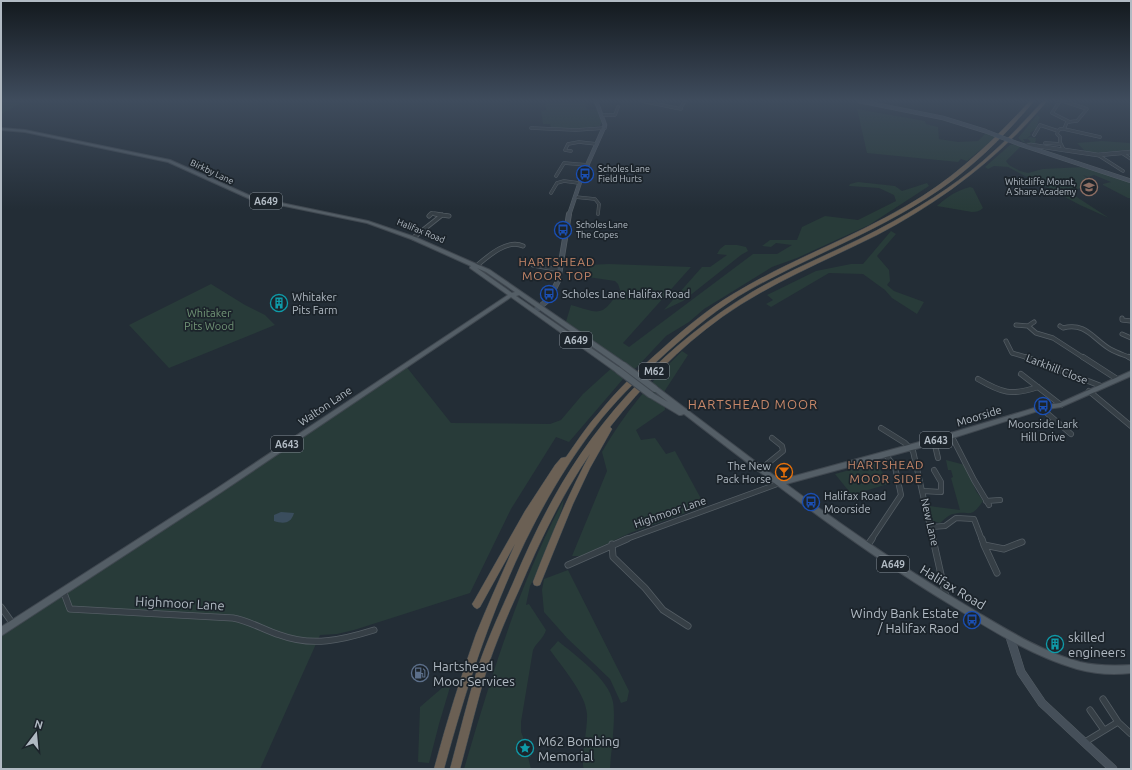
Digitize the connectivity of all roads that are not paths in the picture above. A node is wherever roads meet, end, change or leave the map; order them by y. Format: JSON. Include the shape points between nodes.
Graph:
{"nodes":[{"id":1,"x":53,"y":137,"type":"edge"},
{"id":2,"x":601,"y":137,"type":"edge"},
{"id":3,"x":1000,"y":137,"type":"edge"},
{"id":4,"x":1001,"y":137,"type":"edge"},
{"id":5,"x":1010,"y":137,"type":"edge"},
{"id":6,"x":1060,"y":137,"type":"edge"},
{"id":7,"x":1045,"y":143,"type":"dead end"},
{"id":8,"x":597,"y":144,"type":"junction"},
{"id":9,"x":1061,"y":144,"type":"junction"},
{"id":10,"x":1037,"y":148,"type":"junction"},
{"id":11,"x":1064,"y":150,"type":"junction"},
{"id":12,"x":571,"y":151,"type":"dead end"},
{"id":13,"x":1131,"y":152,"type":"edge"},
{"id":14,"x":1122,"y":153,"type":"junction"},
{"id":15,"x":1098,"y":155,"type":"junction"},
{"id":16,"x":1131,"y":159,"type":"edge"},
{"id":17,"x":588,"y":165,"type":"junction"},
{"id":18,"x":1123,"y":171,"type":"dead end"},
{"id":19,"x":556,"y":176,"type":"dead end"},
{"id":20,"x":1131,"y":181,"type":"edge"},
{"id":21,"x":579,"y":183,"type":"junction"},
{"id":22,"x":550,"y":193,"type":"dead end"},
{"id":23,"x":575,"y":197,"type":"junction"},
{"id":24,"x":598,"y":214,"type":"dead end"},
{"id":25,"x":442,"y":215,"type":"junction"},
{"id":26,"x":429,"y":216,"type":"dead end"},
{"id":27,"x":449,"y":216,"type":"dead end"},
{"id":28,"x":368,"y":222,"type":"joint"},
{"id":29,"x":413,"y":238,"type":"junction"},
{"id":30,"x":523,"y":246,"type":"dead end"},
{"id":31,"x":533,"y":265,"type":"dead end"},
{"id":32,"x":475,"y":267,"type":"junction"},
{"id":33,"x":560,"y":270,"type":"junction"},
{"id":34,"x":501,"y":280,"type":"junction"},
{"id":35,"x":520,"y":293,"type":"junction"},
{"id":36,"x":511,"y":294,"type":"junction"},
{"id":37,"x":537,"y":309,"type":"junction"},
{"id":38,"x":1122,"y":319,"type":"dead end"},
{"id":39,"x":1131,"y":321,"type":"edge"},
{"id":40,"x":1034,"y":322,"type":"dead end"},
{"id":41,"x":1016,"y":325,"type":"dead end"},
{"id":42,"x":1028,"y":326,"type":"junction"},
{"id":43,"x":1062,"y":328,"type":"dead end"},
{"id":44,"x":1122,"y":334,"type":"dead end"},
{"id":45,"x":1131,"y":338,"type":"edge"},
{"id":46,"x":1006,"y":341,"type":"dead end"},
{"id":47,"x":1131,"y":358,"type":"edge"},
{"id":48,"x":1131,"y":373,"type":"edge"},
{"id":49,"x":1021,"y":374,"type":"dead end"},
{"id":50,"x":978,"y":379,"type":"dead end"},
{"id":51,"x":1117,"y":380,"type":"junction"},
{"id":52,"x":1101,"y":386,"type":"junction"},
{"id":53,"x":1038,"y":387,"type":"junction"},
{"id":54,"x":1089,"y":391,"type":"junction"},
{"id":55,"x":653,"y":392,"type":"junction"},
{"id":56,"x":1061,"y":404,"type":"junction"},
{"id":57,"x":622,"y":406,"type":"junction"},
{"id":58,"x":1041,"y":408,"type":"junction"},
{"id":59,"x":1056,"y":421,"type":"junction"},
{"id":60,"x":1049,"y":424,"type":"dead end"},
{"id":61,"x":1131,"y":426,"type":"edge"},
{"id":62,"x":881,"y":428,"type":"dead end"},
{"id":63,"x":1071,"y":434,"type":"dead end"},
{"id":64,"x":951,"y":435,"type":"junction"},
{"id":65,"x":772,"y":438,"type":"dead end"},
{"id":66,"x":934,"y":441,"type":"junction"},
{"id":67,"x":578,"y":446,"type":"junction"},
{"id":68,"x":910,"y":447,"type":"junction"},
{"id":69,"x":885,"y":454,"type":"junction"},
{"id":70,"x":938,"y":458,"type":"dead end"},
{"id":71,"x":761,"y":469,"type":"junction"},
{"id":72,"x":934,"y":470,"type":"dead end"},
{"id":73,"x":780,"y":483,"type":"junction"},
{"id":74,"x":923,"y":491,"type":"junction"},
{"id":75,"x":1000,"y":500,"type":"dead end"},
{"id":76,"x":931,"y":527,"type":"junction"},
{"id":77,"x":1022,"y":542,"type":"dead end"},
{"id":78,"x":612,"y":544,"type":"junction"},
{"id":79,"x":984,"y":545,"type":"junction"},
{"id":80,"x":867,"y":546,"type":"junction"},
{"id":81,"x":568,"y":565,"type":"dead end"},
{"id":82,"x":997,"y":573,"type":"dead end"},
{"id":83,"x":537,"y":582,"type":"dead end"},
{"id":84,"x":64,"y":593,"type":"junction"},
{"id":85,"x":946,"y":599,"type":"junction"},
{"id":86,"x":477,"y":604,"type":"dead end"},
{"id":87,"x":1,"y":607,"type":"edge"},
{"id":88,"x":13,"y":625,"type":"junction"},
{"id":89,"x":688,"y":626,"type":"dead end"},
{"id":90,"x":374,"y":630,"type":"dead end"},
{"id":91,"x":1,"y":632,"type":"edge"},
{"id":92,"x":1010,"y":637,"type":"junction"},
{"id":93,"x":1131,"y":669,"type":"edge"},
{"id":94,"x":1103,"y":699,"type":"dead end"},
{"id":95,"x":1090,"y":710,"type":"dead end"},
{"id":96,"x":1118,"y":722,"type":"junction"},
{"id":97,"x":1104,"y":730,"type":"junction"},
{"id":98,"x":1131,"y":734,"type":"edge"},
{"id":99,"x":1084,"y":742,"type":"junction"},
{"id":100,"x":439,"y":769,"type":"edge"},
{"id":101,"x":455,"y":769,"type":"edge"},
{"id":102,"x":1113,"y":769,"type":"edge"}],
"edges":[{"from":1,"to":28,"type":"main road","name":"Birkby Lane","number":"A649","via":[[169,162],[252,198]]},
{"from":2,"to":8,"type":"main road"},
{"from":3,"to":67,"type":"highway","number":"M62","via":[[957,174],[910,207],[743,291],[697,323],[630,382]]},
{"from":4,"to":10,"type":"main road","bridge":true},
{"from":5,"to":57,"type":"highway","number":"M62","via":[[991,156],[915,212],[784,276],[710,321],[655,370]]},
{"from":6,"to":9,"type":"street"},
{"from":7,"to":9,"type":"street"},
{"from":8,"to":12,"type":"street","via":[[579,142],[568,144],[563,150]]},
{"from":8,"to":17,"type":"main road"},
{"from":9,"to":11,"type":"street"},
{"from":10,"to":11,"type":"street"},
{"from":10,"to":20,"type":"main road"},
{"from":11,"to":15,"type":"street"},
{"from":13,"to":14,"type":"street"},
{"from":14,"to":15,"type":"street"},
{"from":14,"to":16,"type":"street"},
{"from":15,"to":18,"type":"street"},
{"from":17,"to":19,"type":"street","via":[[564,163]]},
{"from":17,"to":21,"type":"main road"},
{"from":21,"to":22,"type":"street","via":[[557,183]]},
{"from":21,"to":23,"type":"main road"},
{"from":23,"to":24,"type":"street","via":[[595,200],[599,204]]},
{"from":23,"to":33,"type":"main road","via":[[567,222]]},
{"from":25,"to":26,"type":"street","via":[[433,212]]},
{"from":25,"to":27,"type":"street"},
{"from":25,"to":29,"type":"street"},
{"from":28,"to":29,"type":"main road","name":"Halifax Road","number":"A649"},
{"from":29,"to":32,"type":"main road","name":"Halifax Road","number":"A649","via":[[465,260]]},
{"from":30,"to":32,"type":"street","via":[[504,246]]},
{"from":31,"to":33,"type":"street"},
{"from":32,"to":34,"type":"main road","name":"Halifax Road","number":"A649"},
{"from":32,"to":36,"type":"main road","name":"Halifax Road","number":"A649"},
{"from":33,"to":37,"type":"main road","via":[[550,298]]},
{"from":34,"to":35,"type":"main road","name":"Halifax Road","number":"A649"},
{"from":34,"to":36,"type":"main road","via":[[510,288]]},
{"from":35,"to":36,"type":"main road","name":"Walton Lane","number":"A643"},
{"from":35,"to":37,"type":"main road","name":"Halifax Road","number":"A649"},
{"from":36,"to":37,"type":"main road","name":"Halifax Road","number":"A649"},
{"from":36,"to":84,"type":"main road","name":"Walton Lane","number":"A643"},
{"from":37,"to":55,"type":"main road","name":"Halifax Road","number":"A649","bridge":true,"via":[[618,370]]},
{"from":37,"to":55,"type":"main road","name":"Halifax Road","number":"A649","bridge":true,"via":[[623,365]]},
{"from":38,"to":39,"type":"street"},
{"from":40,"to":42,"type":"street"},
{"from":41,"to":42,"type":"street"},
{"from":42,"to":51,"type":"street","via":[[1036,333],[1053,338]]},
{"from":43,"to":47,"type":"street","via":[[1081,326],[1113,352]]},
{"from":44,"to":45,"type":"street"},
{"from":46,"to":52,"type":"street","name":"Larkhill Close","via":[[1012,353]]},
{"from":48,"to":51,"type":"main road","number":"A643"},
{"from":49,"to":53,"type":"street"},
{"from":50,"to":53,"type":"street","via":[[1009,394]]},
{"from":51,"to":52,"type":"main road","number":"A643"},
{"from":52,"to":54,"type":"main road","number":"A643"},
{"from":53,"to":56,"type":"street"},
{"from":54,"to":56,"type":"main road","name":"Moorside","number":"A643"},
{"from":54,"to":61,"type":"street"},
{"from":55,"to":71,"type":"main road","number":"A649"},
{"from":56,"to":58,"type":"main road","name":"Moorside","number":"A643"},
{"from":57,"to":83,"type":"highway","via":[[560,522]]},
{"from":57,"to":101,"type":"highway","number":"M62","via":[[584,457],[537,536],[482,669]]},
{"from":58,"to":59,"type":"street"},
{"from":58,"to":64,"type":"main road","name":"Moorside","number":"A643"},
{"from":59,"to":60,"type":"street"},
{"from":59,"to":63,"type":"street"},
{"from":62,"to":68,"type":"street"},
{"from":64,"to":66,"type":"main road","name":"Moorside","number":"A643"},
{"from":64,"to":75,"type":"street","via":[[987,503]]},
{"from":65,"to":71,"type":"street","via":[[782,446],[783,451]]},
{"from":66,"to":68,"type":"main road","name":"Moorside","number":"A643"},
{"from":66,"to":70,"type":"street"},
{"from":67,"to":86,"type":"highway","via":[[558,467],[543,490]]},
{"from":67,"to":100,"type":"highway","number":"M62","via":[[546,496],[513,559],[478,644]]},
{"from":68,"to":69,"type":"main road","name":"Moorside","number":"A643"},
{"from":68,"to":74,"type":"street","name":"New Lane"},
{"from":69,"to":73,"type":"main road","name":"Moorside","number":"A643"},
{"from":69,"to":80,"type":"street","via":[[895,467],[901,495]]},
{"from":71,"to":73,"type":"main road","number":"A649"},
{"from":72,"to":74,"type":"street","via":[[941,482],[941,492]]},
{"from":73,"to":78,"type":"street","name":"Highmoor Lane"},
{"from":73,"to":80,"type":"main road","name":"Halifax Road","number":"A649"},
{"from":74,"to":76,"type":"street","name":"New Lane"},
{"from":76,"to":79,"type":"street","via":[[945,526],[956,518],[974,519]]},
{"from":76,"to":85,"type":"street","name":"New Lane"},
{"from":77,"to":79,"type":"street","via":[[1004,549]]},
{"from":78,"to":81,"type":"street","name":"Highmoor Lane"},
{"from":78,"to":89,"type":"street","via":[[613,557],[645,588],[663,610]]},
{"from":79,"to":82,"type":"street"},
{"from":80,"to":85,"type":"main road","name":"Halifax Road","number":"A649"},
{"from":84,"to":88,"type":"main road","number":"A643"},
{"from":84,"to":90,"type":"street","name":"Highmoor Lane","via":[[70,609],[233,618],[246,620],[279,635],[308,643],[339,641]]},
{"from":85,"to":92,"type":"main road","name":"Halifax Road","number":"A649"},
{"from":87,"to":88,"type":"street"},
{"from":88,"to":91,"type":"main road","number":"A643"},
{"from":92,"to":93,"type":"main road","name":"Halifax Road","number":"A649","via":[[1081,666],[1106,670]]},
{"from":92,"to":99,"type":"main road","via":[[1021,672],[1030,688],[1042,703]]},
{"from":94,"to":96,"type":"street"},
{"from":95,"to":97,"type":"street"},
{"from":96,"to":97,"type":"street"},
{"from":96,"to":98,"type":"street"},
{"from":97,"to":99,"type":"street"},
{"from":99,"to":102,"type":"main road"}]}
